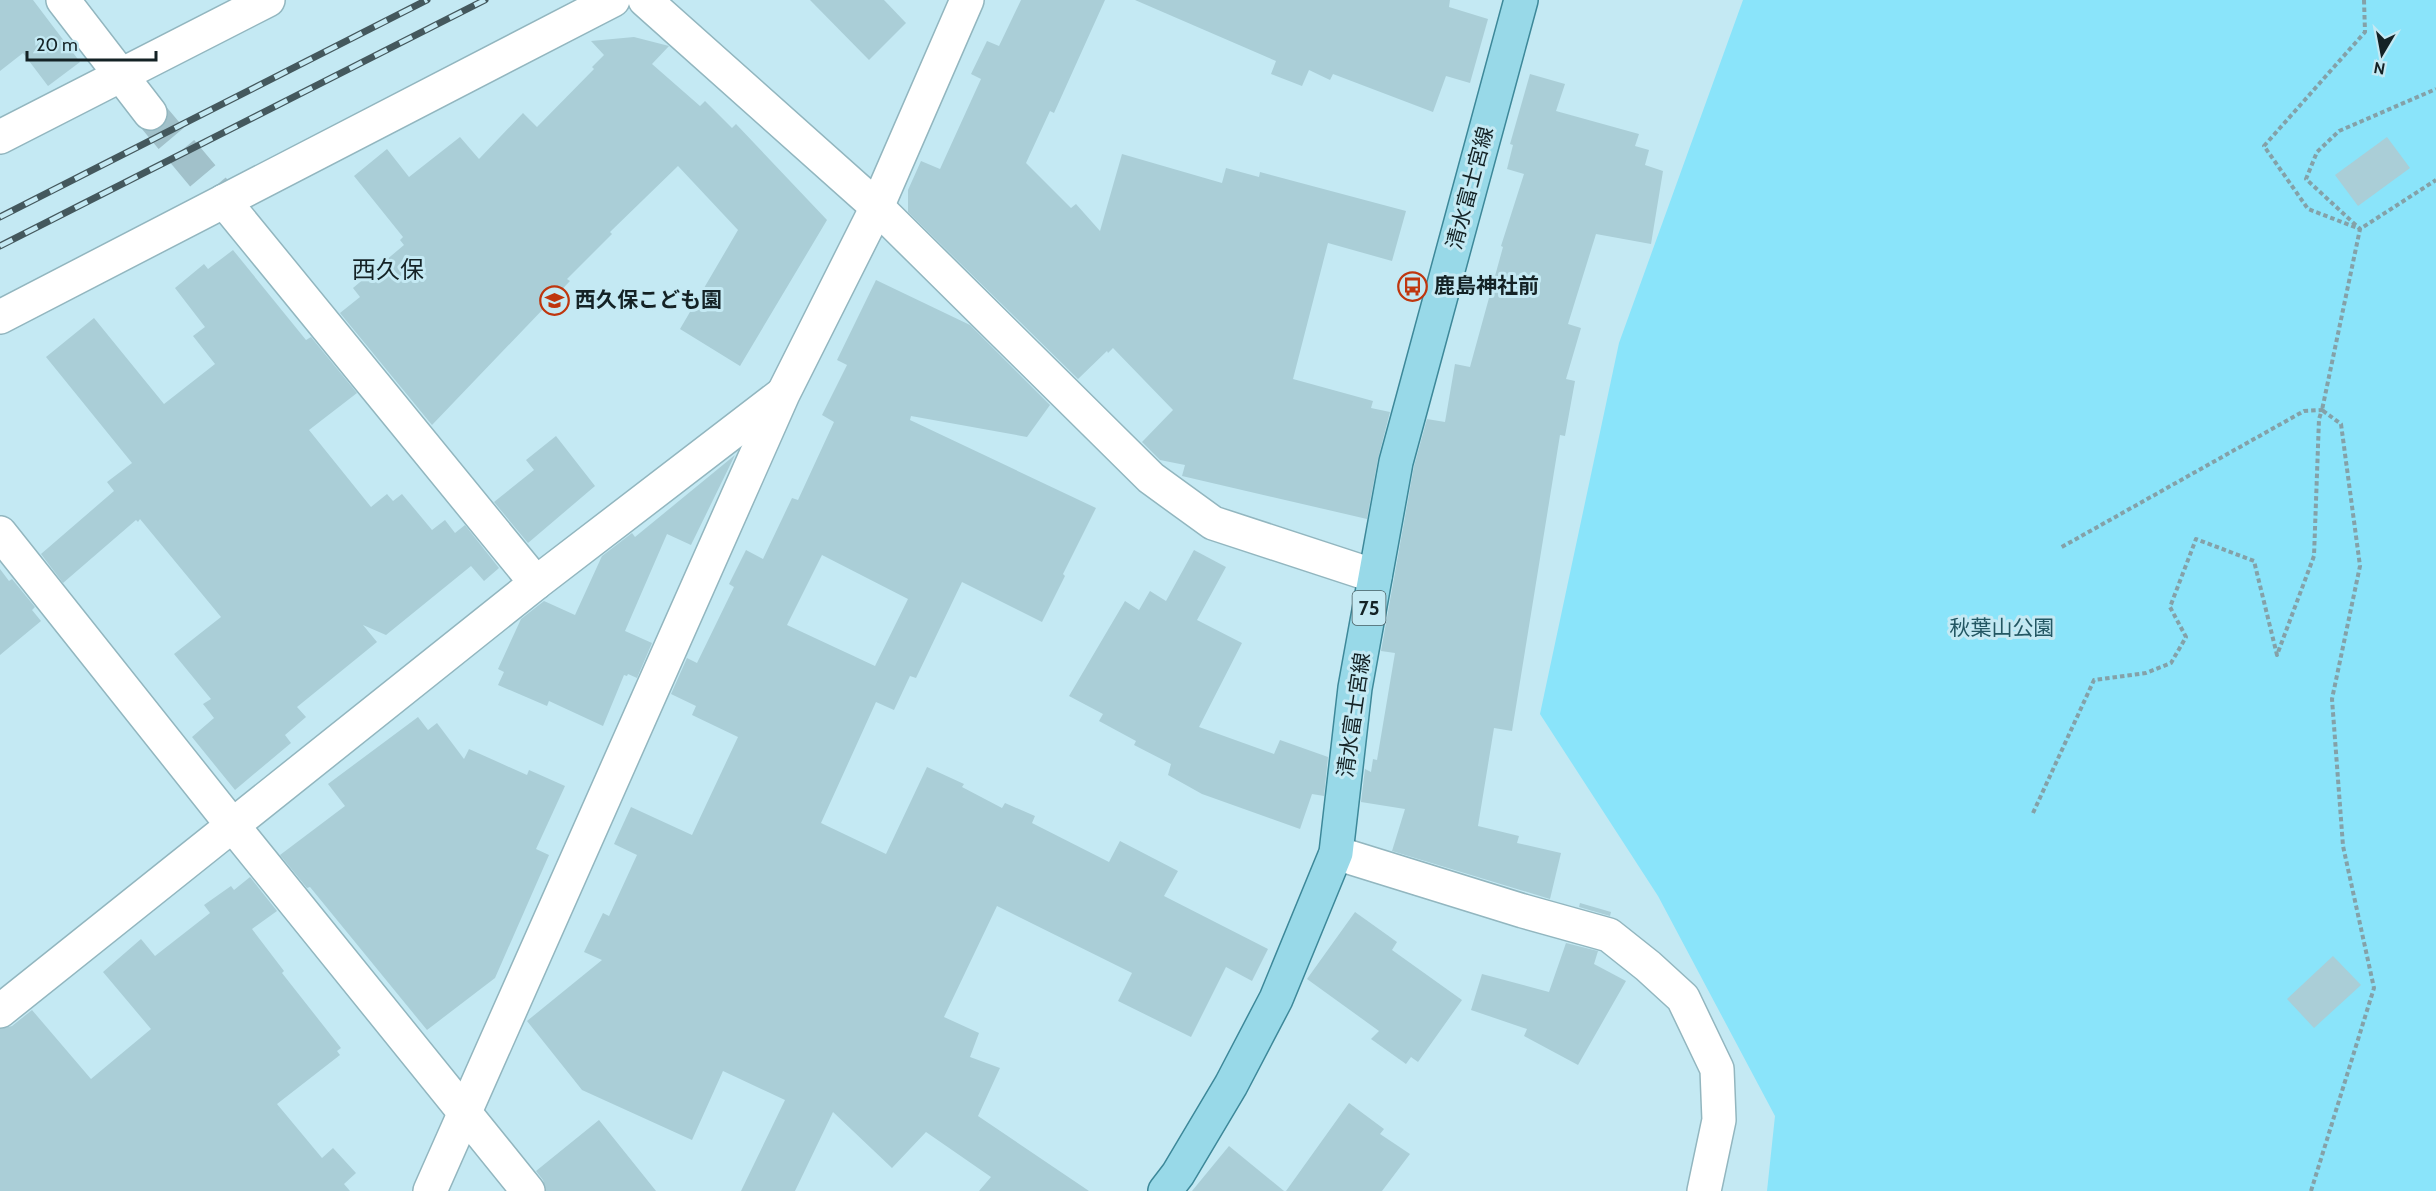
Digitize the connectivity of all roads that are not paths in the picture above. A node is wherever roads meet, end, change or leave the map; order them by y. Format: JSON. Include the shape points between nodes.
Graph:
{"nodes":[{"id":1,"x":63,"y":0,"type":"edge"},
{"id":2,"x":268,"y":0,"type":"edge"},
{"id":3,"x":613,"y":0,"type":"edge"},
{"id":4,"x":645,"y":0,"type":"edge"},
{"id":5,"x":967,"y":0,"type":"edge"},
{"id":6,"x":1521,"y":0,"type":"edge"},
{"id":7,"x":121,"y":75,"type":"junction"},
{"id":8,"x":150,"y":113,"type":"tunnel mouth"},
{"id":9,"x":0,"y":137,"type":"edge"},
{"id":10,"x":225,"y":201,"type":"junction"},
{"id":11,"x":877,"y":207,"type":"junction"},
{"id":12,"x":0,"y":316,"type":"edge"},
{"id":13,"x":783,"y":394,"type":"junction"},
{"id":14,"x":0,"y":533,"type":"edge"},
{"id":15,"x":1375,"y":576,"type":"junction"},
{"id":16,"x":536,"y":583,"type":"junction"},
{"id":17,"x":233,"y":826,"type":"junction"},
{"id":18,"x":1336,"y":854,"type":"junction"},
{"id":19,"x":0,"y":1011,"type":"edge"},
{"id":20,"x":465,"y":1113,"type":"junction"},
{"id":21,"x":430,"y":1191,"type":"edge"},
{"id":22,"x":528,"y":1191,"type":"edge"},
{"id":23,"x":1165,"y":1191,"type":"edge"},
{"id":24,"x":1704,"y":1191,"type":"edge"}],
"edges":[{"from":1,"to":7,"type":"street"},
{"from":2,"to":7,"type":"street"},
{"from":3,"to":10,"type":"street"},
{"from":4,"to":11,"type":"street"},
{"from":5,"to":11,"type":"street"},
{"from":6,"to":15,"type":"main road","name":"清水富士宮線","number":"75","via":[[1396,462]]},
{"from":7,"to":8,"type":"street"},
{"from":7,"to":9,"type":"street"},
{"from":10,"to":12,"type":"street"},
{"from":10,"to":16,"type":"street"},
{"from":11,"to":13,"type":"street"},
{"from":11,"to":15,"type":"street","via":[[1151,478],[1213,523]]},
{"from":13,"to":16,"type":"street"},
{"from":13,"to":20,"type":"street"},
{"from":14,"to":17,"type":"street"},
{"from":15,"to":18,"type":"main road","name":"清水富士宮線","number":"75","via":[[1355,688]]},
{"from":16,"to":17,"type":"street"},
{"from":17,"to":19,"type":"street"},
{"from":17,"to":20,"type":"street"},
{"from":18,"to":23,"type":"main road","name":"清水富士宮線","number":"75","via":[[1276,999],[1231,1085]]},
{"from":18,"to":24,"type":"street","via":[[1609,935],[1657,974],[1683,998],[1717,1069],[1719,1120]]},
{"from":20,"to":21,"type":"street"},
{"from":20,"to":22,"type":"street"}]}
